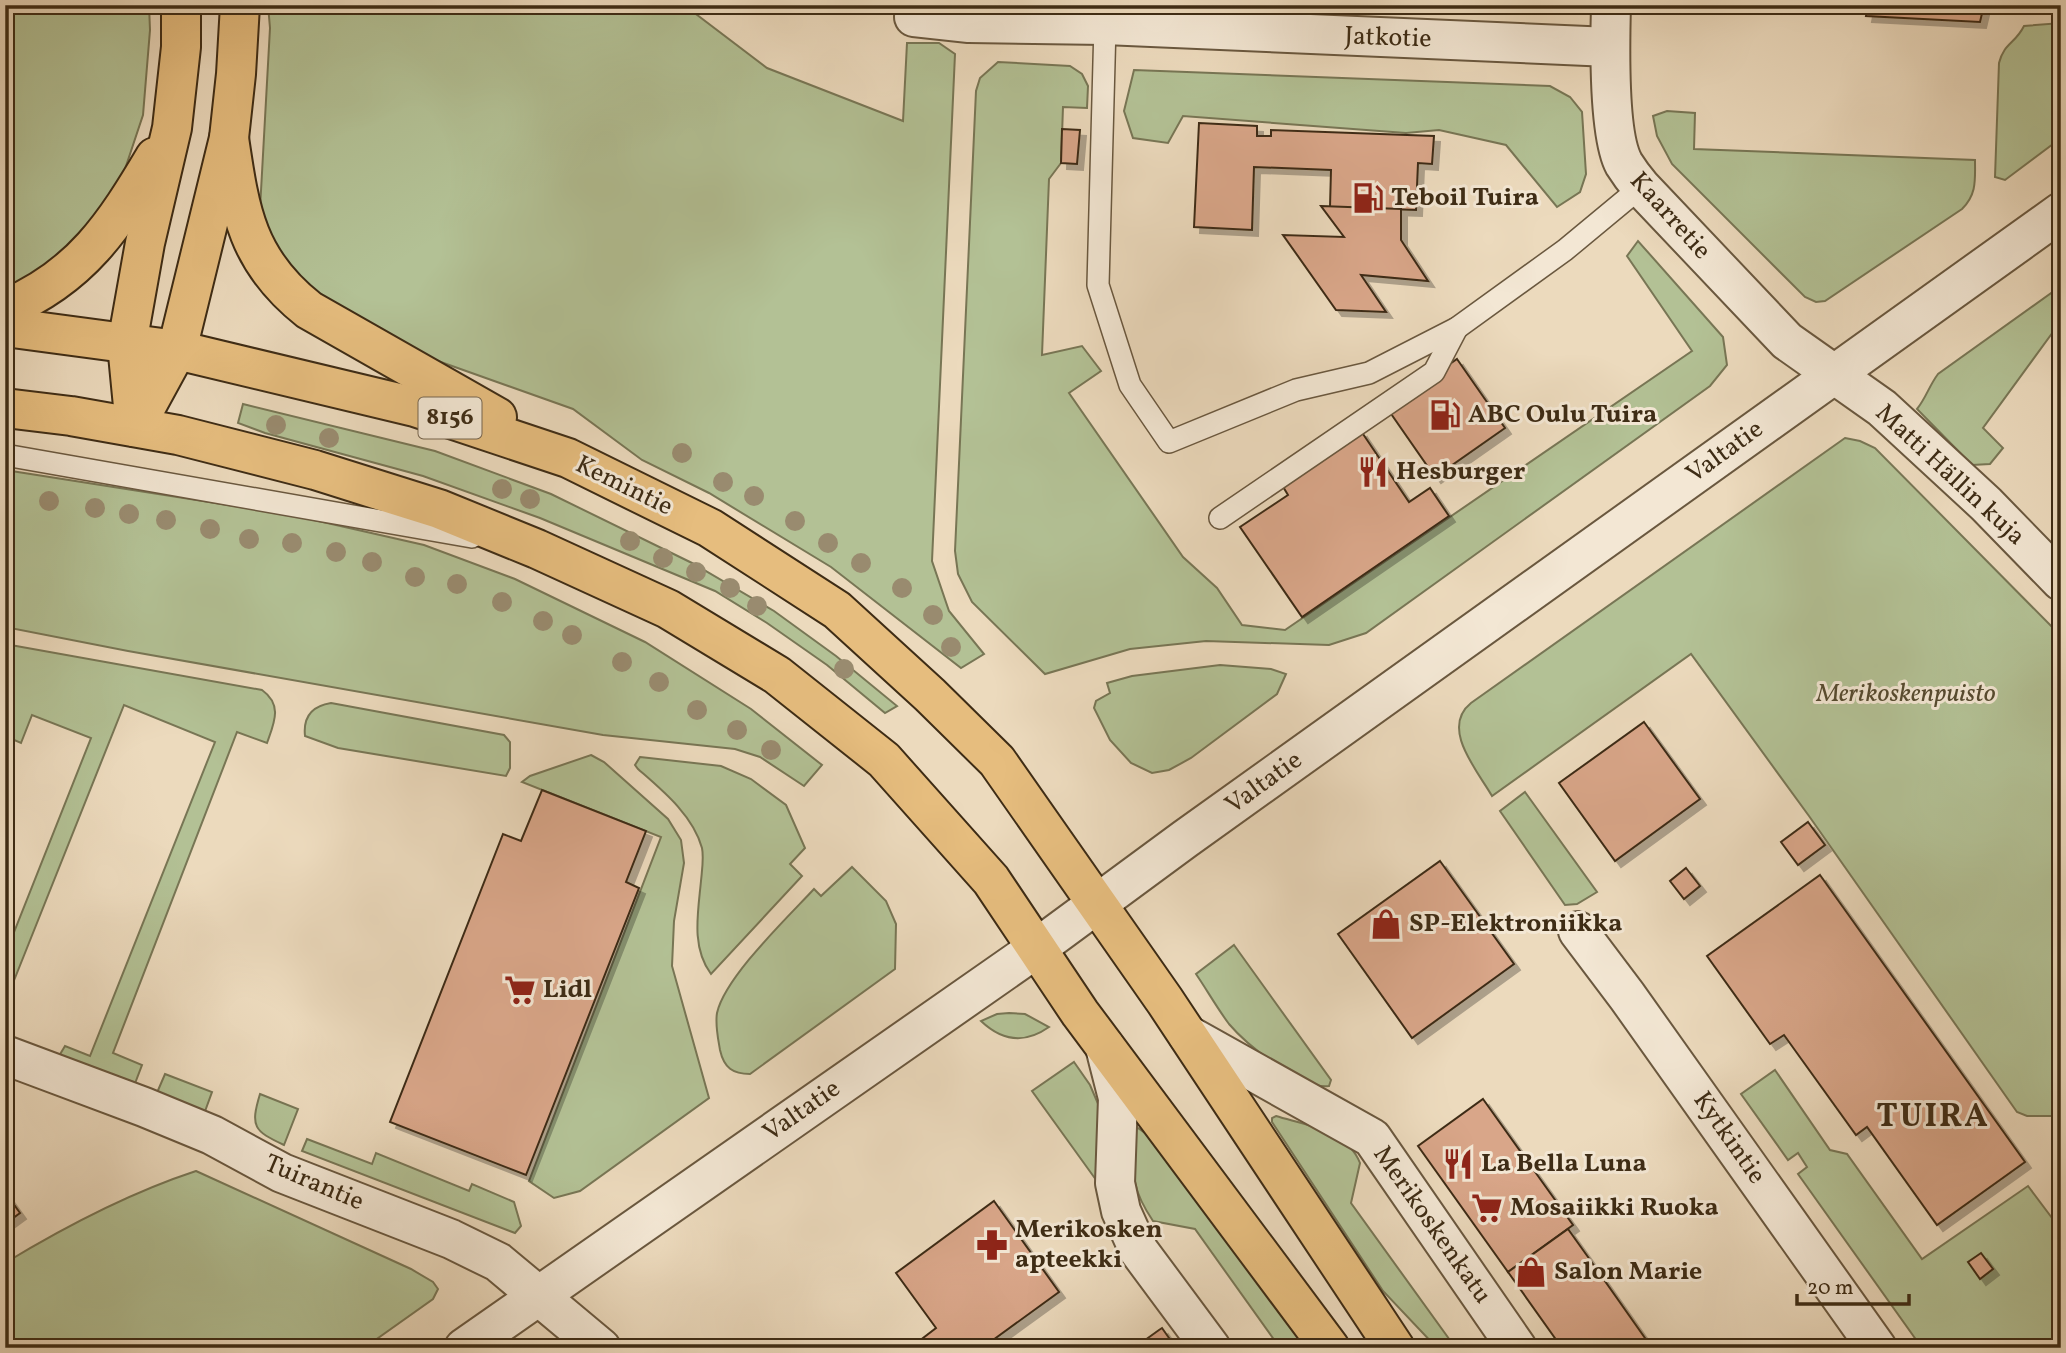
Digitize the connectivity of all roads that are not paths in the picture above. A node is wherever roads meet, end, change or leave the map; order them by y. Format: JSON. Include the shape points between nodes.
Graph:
{"nodes":[{"id":1,"x":181,"y":5,"type":"edge"},
{"id":2,"x":240,"y":5,"type":"edge"},
{"id":3,"x":1611,"y":5,"type":"edge"},
{"id":4,"x":914,"y":17,"type":"dead end"},
{"id":5,"x":1105,"y":25,"type":"junction"},
{"id":6,"x":1610,"y":47,"type":"junction"},
{"id":7,"x":172,"y":128,"type":"junction"},
{"id":8,"x":229,"y":138,"type":"junction"},
{"id":9,"x":1641,"y":187,"type":"junction"},
{"id":10,"x":2061,"y":212,"type":"edge"},
{"id":11,"x":5,"y":309,"type":"edge"},
{"id":12,"x":5,"y":327,"type":"edge"},
{"id":13,"x":1457,"y":328,"type":"junction"},
{"id":14,"x":127,"y":344,"type":"junction"},
{"id":15,"x":177,"y":350,"type":"junction"},
{"id":16,"x":1835,"y":374,"type":"junction"},
{"id":17,"x":5,"y":408,"type":"edge"},
{"id":18,"x":135,"y":427,"type":"junction"},
{"id":19,"x":5,"y":455,"type":"edge"},
{"id":20,"x":568,"y":458,"type":"junction"},
{"id":21,"x":1220,"y":518,"type":"dead end"},
{"id":22,"x":537,"y":549,"type":"junction"},
{"id":23,"x":2061,"y":581,"type":"edge"},
{"id":24,"x":1098,"y":903,"type":"junction"},
{"id":25,"x":1578,"y":931,"type":"dead end"},
{"id":26,"x":1037,"y":948,"type":"junction"},
{"id":27,"x":1188,"y":1035,"type":"junction"},
{"id":28,"x":1105,"y":1048,"type":"junction"},
{"id":29,"x":5,"y":1055,"type":"edge"},
{"id":30,"x":539,"y":1294,"type":"junction"},
{"id":31,"x":464,"y":1348,"type":"edge"},
{"id":32,"x":601,"y":1348,"type":"edge"},
{"id":33,"x":1211,"y":1348,"type":"edge"},
{"id":34,"x":1330,"y":1348,"type":"edge"},
{"id":35,"x":1395,"y":1348,"type":"edge"},
{"id":36,"x":1517,"y":1348,"type":"edge"},
{"id":37,"x":1877,"y":1348,"type":"edge"}],
"edges":[{"from":1,"to":7,"type":"main road"},
{"from":2,"to":8,"type":"main road"},
{"from":3,"to":6,"type":"street","name":"Kaarretie"},
{"from":4,"to":5,"type":"street","name":"Jatkotie","via":[[969,23]]},
{"from":5,"to":6,"type":"street","name":"Jatkotie"},
{"from":5,"to":13,"type":"lane","via":[[1098,285],[1130,385],[1169,442],[1296,390],[1369,373]]},
{"from":6,"to":9,"type":"street","name":"Kaarretie","via":[[1616,138],[1623,163]]},
{"from":7,"to":11,"type":"main road","via":[[134,192],[76,267],[44,290]]},
{"from":7,"to":14,"type":"main road"},
{"from":8,"to":15,"type":"main road"},
{"from":8,"to":20,"type":"main road","via":[[250,239],[289,294],[309,310]]},
{"from":9,"to":13,"type":"lane","via":[[1565,250]]},
{"from":9,"to":16,"type":"street","name":"Kaarretie","via":[[1787,341]]},
{"from":10,"to":16,"type":"street","name":"Valtatie"},
{"from":12,"to":14,"type":"main road","name":"Kemintie","number":"8156"},
{"from":13,"to":21,"type":"lane","via":[[1434,372]]},
{"from":14,"to":15,"type":"main road","name":"Kemintie","number":"8156"},
{"from":14,"to":18,"type":"main road"},
{"from":15,"to":18,"type":"main road"},
{"from":15,"to":20,"type":"main road","name":"Kemintie","number":"8156","via":[[415,407]]},
{"from":16,"to":23,"type":"street","name":"Matti Hällin kuja","via":[[1882,408]]},
{"from":16,"to":24,"type":"street","name":"Valtatie"},
{"from":17,"to":18,"type":"main road"},
{"from":18,"to":22,"type":"main road","via":[[244,451],[382,490]]},
{"from":19,"to":22,"type":"lane"},
{"from":20,"to":24,"type":"main road","name":"Kemintie","number":"8156","via":[[710,528],[837,610],[997,761]]},
{"from":22,"to":26,"type":"main road","via":[[668,608],[777,675],[884,760],[991,880]]},
{"from":24,"to":26,"type":"street","name":"Valtatie"},
{"from":24,"to":27,"type":"main road","name":"Merikoskenkatu"},
{"from":25,"to":37,"type":"street","name":"Kytkintie"},
{"from":26,"to":28,"type":"main road"},
{"from":26,"to":30,"type":"street","name":"Valtatie"},
{"from":27,"to":35,"type":"main road","name":"Merikoskenkatu"},
{"from":27,"to":36,"type":"street","name":"Merikoskenkatu","via":[[1373,1138]]},
{"from":28,"to":33,"type":"street","via":[[1118,1098],[1115,1183],[1121,1211],[1139,1251]]},
{"from":28,"to":34,"type":"main road"},
{"from":29,"to":30,"type":"street","name":"Tuirantie","via":[[212,1135],[282,1173],[451,1239],[498,1262]]},
{"from":30,"to":31,"type":"street","name":"Valtatie"},
{"from":30,"to":32,"type":"street","name":"Tuirantie"}]}
